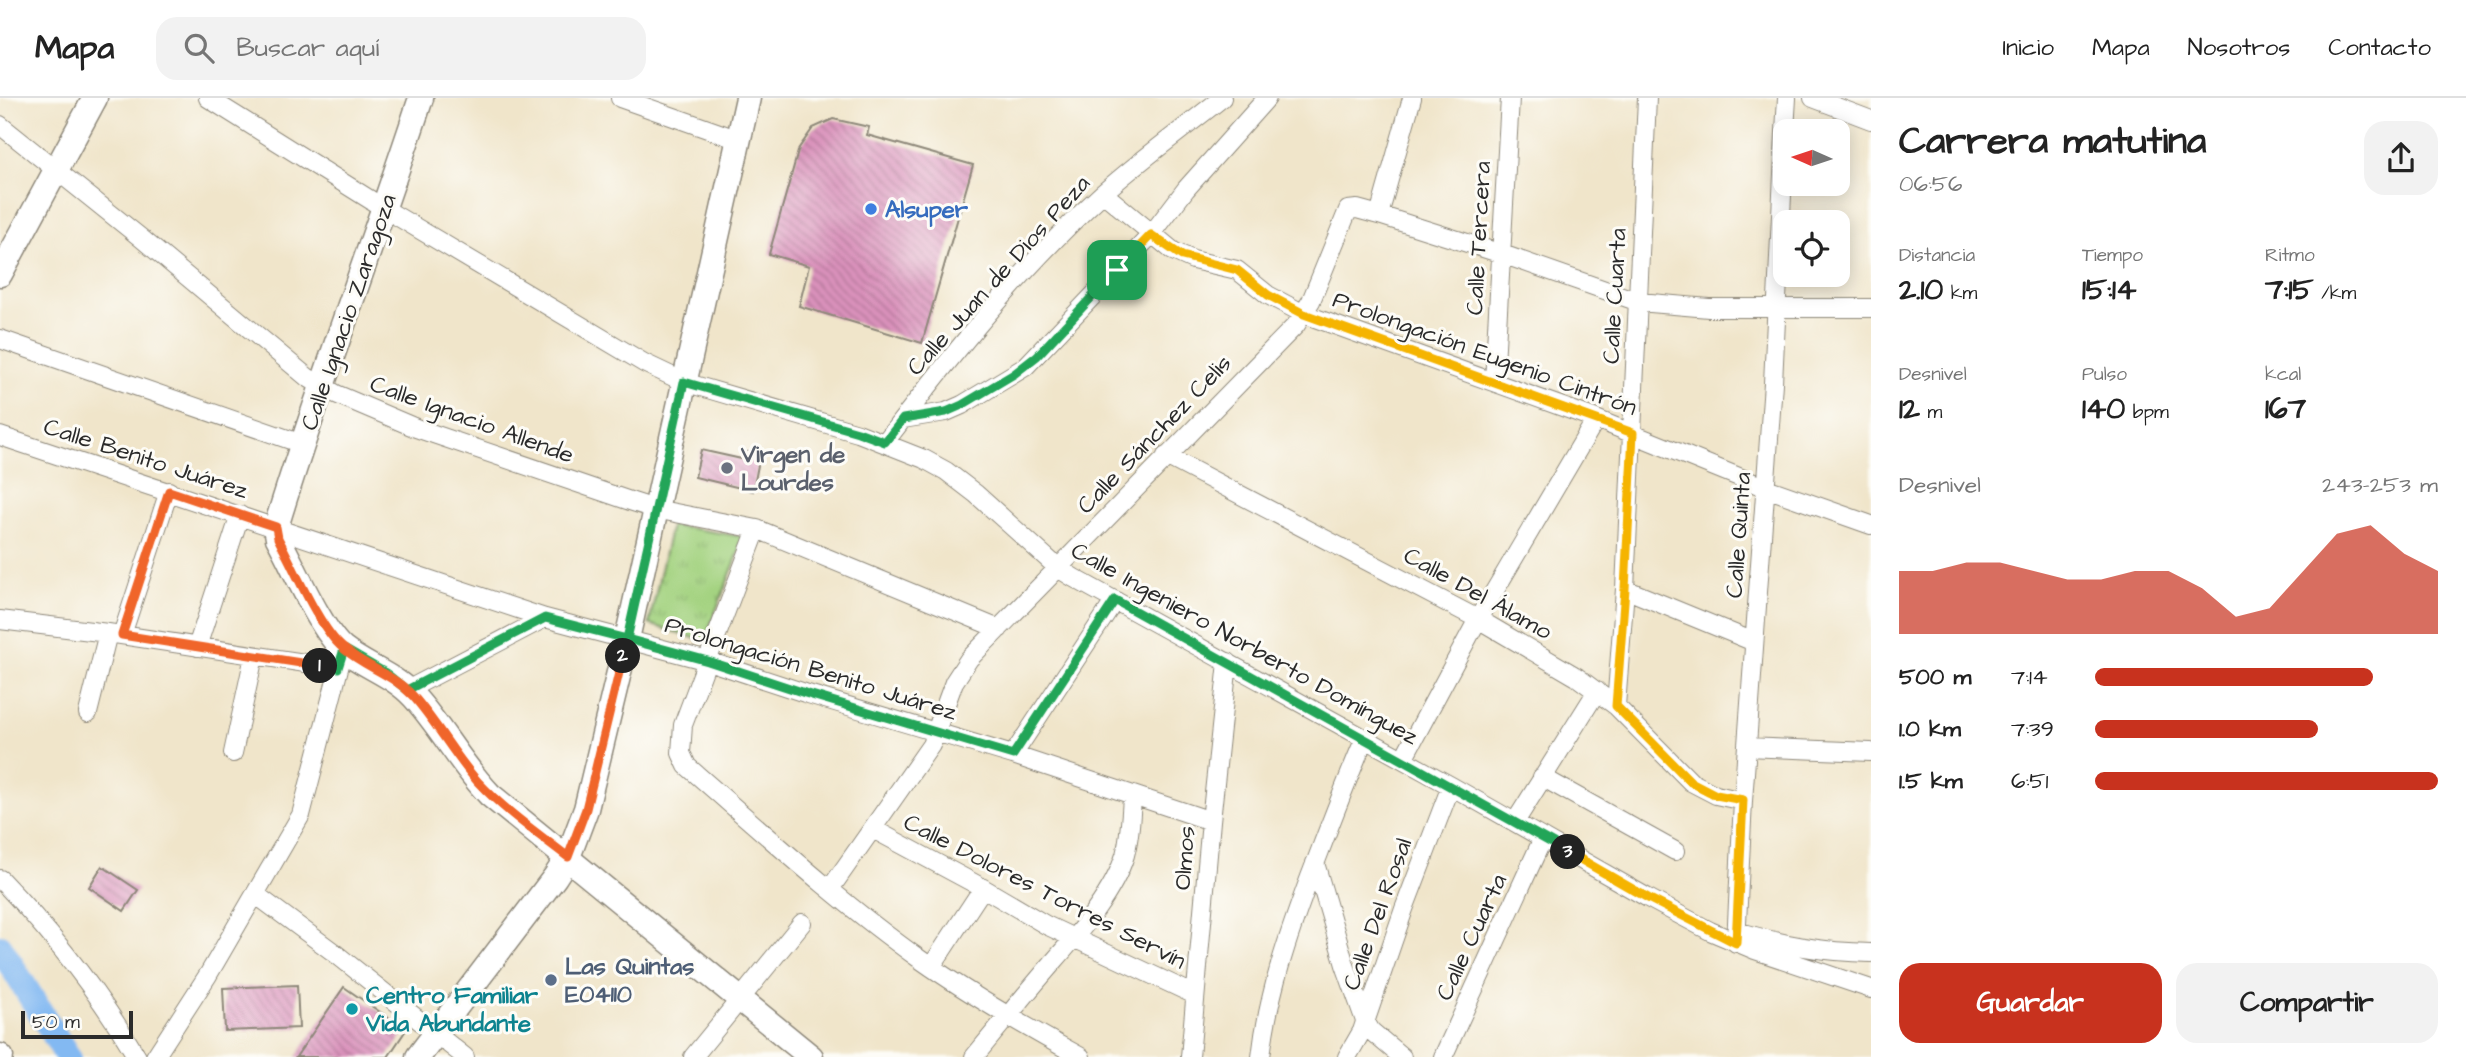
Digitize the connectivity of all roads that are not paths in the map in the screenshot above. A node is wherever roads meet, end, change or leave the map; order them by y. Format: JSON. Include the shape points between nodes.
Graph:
{"nodes":[{"id":1,"x":95,"y":98,"type":"edge"},
{"id":2,"x":208,"y":98,"type":"edge"},
{"id":3,"x":421,"y":98,"type":"edge"},
{"id":4,"x":620,"y":98,"type":"edge"},
{"id":5,"x":748,"y":98,"type":"edge"},
{"id":6,"x":1222,"y":98,"type":"edge"},
{"id":7,"x":1267,"y":98,"type":"edge"},
{"id":8,"x":1412,"y":98,"type":"edge"},
{"id":9,"x":1510,"y":98,"type":"edge"},
{"id":10,"x":1647,"y":98,"type":"edge"},
{"id":11,"x":1787,"y":98,"type":"edge"},
{"id":12,"x":1813,"y":98,"type":"edge"},
{"id":13,"x":1786,"y":119,"type":"edge"},
{"id":14,"x":1871,"y":120,"type":"edge"},
{"id":15,"x":0,"y":125,"type":"edge"},
{"id":16,"x":738,"y":140,"type":"junction"},
{"id":17,"x":57,"y":169,"type":"junction"},
{"id":18,"x":1103,"y":193,"type":"junction"},
{"id":19,"x":1782,"y":196,"type":"edge"},
{"id":20,"x":385,"y":209,"type":"junction"},
{"id":21,"x":1379,"y":215,"type":"junction"},
{"id":22,"x":1151,"y":235,"type":"junction"},
{"id":23,"x":1502,"y":254,"type":"junction"},
{"id":24,"x":2,"y":265,"type":"edge"},
{"id":25,"x":1639,"y":302,"type":"junction"},
{"id":26,"x":1871,"y":308,"type":"edge"},
{"id":27,"x":1778,"y":309,"type":"junction"},
{"id":28,"x":1304,"y":314,"type":"junction"},
{"id":29,"x":0,"y":339,"type":"edge"},
{"id":30,"x":684,"y":382,"type":"junction"},
{"id":31,"x":1494,"y":382,"type":"junction"},
{"id":32,"x":321,"y":386,"type":"junction"},
{"id":33,"x":903,"y":419,"type":"junction"},
{"id":34,"x":1596,"y":419,"type":"junction"},
{"id":35,"x":1633,"y":433,"type":"junction"},
{"id":36,"x":0,"y":436,"type":"edge"},
{"id":37,"x":885,"y":442,"type":"junction"},
{"id":38,"x":302,"y":444,"type":"junction"},
{"id":39,"x":1166,"y":456,"type":"junction"},
{"id":40,"x":1766,"y":488,"type":"junction"},
{"id":41,"x":169,"y":491,"type":"junction"},
{"id":42,"x":654,"y":509,"type":"junction"},
{"id":43,"x":240,"y":515,"type":"junction"},
{"id":44,"x":1871,"y":525,"type":"edge"},
{"id":45,"x":276,"y":527,"type":"junction"},
{"id":46,"x":757,"y":529,"type":"junction"},
{"id":47,"x":1058,"y":568,"type":"junction"},
{"id":48,"x":1625,"y":589,"type":"junction"},
{"id":49,"x":1115,"y":600,"type":"junction"},
{"id":50,"x":545,"y":618,"type":"junction"},
{"id":51,"x":1478,"y":619,"type":"junction"},
{"id":52,"x":0,"y":620,"type":"edge"},
{"id":53,"x":999,"y":629,"type":"junction"},
{"id":54,"x":115,"y":634,"type":"junction"},
{"id":55,"x":627,"y":639,"type":"junction"},
{"id":56,"x":1754,"y":642,"type":"junction"},
{"id":57,"x":197,"y":647,"type":"junction"},
{"id":58,"x":254,"y":656,"type":"junction"},
{"id":59,"x":341,"y":659,"type":"junction"},
{"id":60,"x":708,"y":661,"type":"junction"},
{"id":61,"x":1228,"y":662,"type":"junction"},
{"id":62,"x":407,"y":690,"type":"junction"},
{"id":63,"x":1597,"y":691,"type":"junction"},
{"id":64,"x":1616,"y":706,"type":"junction"},
{"id":65,"x":88,"y":713,"type":"dead end"},
{"id":66,"x":937,"y":732,"type":"junction"},
{"id":67,"x":1365,"y":738,"type":"junction"},
{"id":68,"x":1747,"y":747,"type":"junction"},
{"id":69,"x":1871,"y":752,"type":"edge"},
{"id":70,"x":233,"y":753,"type":"dead end"},
{"id":71,"x":1013,"y":755,"type":"junction"},
{"id":72,"x":1403,"y":759,"type":"junction"},
{"id":73,"x":1542,"y":777,"type":"junction"},
{"id":74,"x":1451,"y":786,"type":"junction"},
{"id":75,"x":1132,"y":796,"type":"junction"},
{"id":76,"x":1743,"y":800,"type":"junction"},
{"id":77,"x":1211,"y":821,"type":"junction"},
{"id":78,"x":1515,"y":822,"type":"junction"},
{"id":79,"x":873,"y":829,"type":"junction"},
{"id":80,"x":1543,"y":838,"type":"junction"},
{"id":81,"x":1675,"y":851,"type":"dead end"},
{"id":82,"x":568,"y":857,"type":"junction"},
{"id":83,"x":1315,"y":863,"type":"junction"},
{"id":84,"x":0,"y":879,"type":"edge"},
{"id":85,"x":983,"y":888,"type":"junction"},
{"id":86,"x":830,"y":889,"type":"junction"},
{"id":87,"x":255,"y":894,"type":"junction"},
{"id":88,"x":802,"y":923,"type":"dead end"},
{"id":89,"x":1737,"y":937,"type":"junction"},
{"id":90,"x":1074,"y":938,"type":"junction"},
{"id":91,"x":1871,"y":953,"type":"edge"},
{"id":92,"x":931,"y":967,"type":"junction"},
{"id":93,"x":1871,"y":989,"type":"edge"},
{"id":94,"x":1195,"y":995,"type":"junction"},
{"id":95,"x":741,"y":1001,"type":"junction"},
{"id":96,"x":1007,"y":1016,"type":"junction"},
{"id":97,"x":1365,"y":1021,"type":"junction"},
{"id":98,"x":437,"y":1035,"type":"junction"},
{"id":99,"x":138,"y":1057,"type":"edge"},
{"id":100,"x":155,"y":1057,"type":"edge"},
{"id":101,"x":418,"y":1057,"type":"edge"},
{"id":102,"x":465,"y":1057,"type":"edge"},
{"id":103,"x":694,"y":1057,"type":"edge"},
{"id":104,"x":811,"y":1057,"type":"edge"},
{"id":105,"x":974,"y":1057,"type":"edge"},
{"id":106,"x":1080,"y":1057,"type":"edge"},
{"id":107,"x":1190,"y":1057,"type":"edge"},
{"id":108,"x":1261,"y":1057,"type":"edge"},
{"id":109,"x":1347,"y":1057,"type":"edge"},
{"id":110,"x":1402,"y":1057,"type":"edge"},
{"id":111,"x":1443,"y":1057,"type":"edge"}],
"edges":[{"from":1,"to":17,"type":"street"},
{"from":2,"to":20,"type":"street","name":"Calle Ingeniero Norberto Domínguez"},
{"from":3,"to":20,"type":"street","name":"Calle Ignacio Zaragoza"},
{"from":4,"to":16,"type":"street"},
{"from":5,"to":16,"type":"street"},
{"from":6,"to":18,"type":"street","name":"Calle Juan de Dios Peza"},
{"from":7,"to":22,"type":"street"},
{"from":8,"to":21,"type":"street"},
{"from":9,"to":23,"type":"street","name":"Calle Tercera"},
{"from":10,"to":25,"type":"street","name":"Calle Cuarta"},
{"from":11,"to":13,"type":"street","name":"Calle Quinta"},
{"from":12,"to":14,"type":"street"},
{"from":15,"to":17,"type":"street","name":"Calle Ignacio Allende"},
{"from":16,"to":30,"type":"street"},
{"from":17,"to":24,"type":"street"},
{"from":17,"to":32,"type":"street","name":"Calle Ignacio Allende"},
{"from":18,"to":22,"type":"street","name":"Prolongación Eugenio Cintrón"},
{"from":18,"to":33,"type":"street","name":"Calle Juan de Dios Peza","via":[[1009,292]]},
{"from":19,"to":27,"type":"street","name":"Calle Quinta"},
{"from":20,"to":30,"type":"street","name":"Calle Ingeniero Norberto Domínguez","via":[[610,345]]},
{"from":20,"to":32,"type":"street","name":"Calle Ignacio Zaragoza"},
{"from":21,"to":23,"type":"street"},
{"from":21,"to":28,"type":"street","name":"Calle Sánchez Celis","via":[[1352,209],[1346,213]]},
{"from":22,"to":28,"type":"street","name":"Prolongación Eugenio Cintrón","via":[[1182,256],[1237,270],[1268,295]]},
{"from":22,"to":33,"type":"street","via":[[1025,367],[946,412]]},
{"from":23,"to":25,"type":"street"},
{"from":23,"to":31,"type":"street","name":"Calle Tercera"},
{"from":25,"to":27,"type":"street"},
{"from":25,"to":35,"type":"street","name":"Calle Cuarta"},
{"from":26,"to":27,"type":"street"},
{"from":27,"to":40,"type":"street","name":"Calle Quinta"},
{"from":28,"to":31,"type":"street","name":"Prolongación Eugenio Cintrón"},
{"from":28,"to":39,"type":"street","name":"Calle Sánchez Celis"},
{"from":29,"to":38,"type":"street"},
{"from":30,"to":37,"type":"street","name":"Calle Ingeniero Norberto Domínguez"},
{"from":30,"to":42,"type":"street"},
{"from":31,"to":34,"type":"street","name":"Prolongación Eugenio Cintrón"},
{"from":32,"to":38,"type":"street","name":"Calle Ignacio Zaragoza"},
{"from":32,"to":42,"type":"street","name":"Calle Ignacio Allende","via":[[416,428]]},
{"from":33,"to":37,"type":"street","name":"Calle Juan de Dios Peza"},
{"from":34,"to":35,"type":"street","name":"Prolongación Eugenio Cintrón"},
{"from":34,"to":51,"type":"street"},
{"from":35,"to":40,"type":"street","name":"Prolongación Eugenio Cintrón"},
{"from":35,"to":48,"type":"street","name":"Calle Cuarta"},
{"from":36,"to":41,"type":"street","name":"Calle Benito Juárez"},
{"from":37,"to":47,"type":"street","name":"Calle Ingeniero Norberto Domínguez","via":[[960,481]]},
{"from":38,"to":45,"type":"street","name":"Calle Ignacio Zaragoza"},
{"from":39,"to":47,"type":"street","name":"Calle Sánchez Celis"},
{"from":39,"to":51,"type":"street","name":"Calle Del Álamo"},
{"from":40,"to":44,"type":"street","name":"Prolongación Eugenio Cintrón"},
{"from":40,"to":56,"type":"street","name":"Calle Quinta"},
{"from":41,"to":43,"type":"street","name":"Calle Benito Juárez"},
{"from":41,"to":54,"type":"street"},
{"from":42,"to":46,"type":"street","name":"Calle Ignacio Allende"},
{"from":42,"to":55,"type":"street"},
{"from":43,"to":45,"type":"street","name":"Calle Benito Juárez"},
{"from":43,"to":57,"type":"street"},
{"from":45,"to":50,"type":"street","name":"Prolongación Benito Juárez"},
{"from":45,"to":59,"type":"street"},
{"from":46,"to":53,"type":"street","name":"Calle Ignacio Allende"},
{"from":46,"to":60,"type":"street"},
{"from":47,"to":49,"type":"street","name":"Calle Ingeniero Norberto Domínguez"},
{"from":47,"to":53,"type":"street","name":"Calle Sánchez Celis"},
{"from":48,"to":56,"type":"street"},
{"from":48,"to":64,"type":"street","name":"Calle Cuarta"},
{"from":49,"to":61,"type":"street","name":"Calle Ingeniero Norberto Domínguez"},
{"from":49,"to":71,"type":"street"},
{"from":50,"to":55,"type":"street","name":"Prolongación Benito Juárez"},
{"from":50,"to":62,"type":"street"},
{"from":51,"to":63,"type":"street","name":"Calle Del Álamo"},
{"from":51,"to":72,"type":"street"},
{"from":52,"to":54,"type":"street"},
{"from":53,"to":66,"type":"street","name":"Calle Sánchez Celis","via":[[961,668]]},
{"from":54,"to":57,"type":"street"},
{"from":54,"to":65,"type":"street"},
{"from":55,"to":60,"type":"street","name":"Prolongación Benito Juárez"},
{"from":55,"to":82,"type":"street","via":[[586,809]]},
{"from":56,"to":68,"type":"street","name":"Calle Quinta"},
{"from":57,"to":58,"type":"street"},
{"from":58,"to":59,"type":"street"},
{"from":58,"to":70,"type":"street"},
{"from":59,"to":62,"type":"street","via":[[387,674]]},
{"from":59,"to":87,"type":"street","via":[[301,815]]},
{"from":60,"to":66,"type":"street","name":"Prolongación Benito Juárez"},
{"from":60,"to":86,"type":"street","via":[[683,725],[681,753],[687,765]]},
{"from":61,"to":67,"type":"street","name":"Calle Ingeniero Norberto Domínguez"},
{"from":61,"to":77,"type":"street","name":"Olmos"},
{"from":62,"to":82,"type":"street","via":[[476,780]]},
{"from":63,"to":64,"type":"street","name":"Calle Del Álamo"},
{"from":63,"to":73,"type":"street"},
{"from":64,"to":76,"type":"street","name":"Calle Del Álamo","via":[[1691,782],[1716,795]]},
{"from":66,"to":71,"type":"street","name":"Prolongación Benito Juárez"},
{"from":66,"to":79,"type":"street","name":"Calle Sánchez Celis"},
{"from":67,"to":72,"type":"street","name":"Calle Ingeniero Norberto Domínguez"},
{"from":67,"to":83,"type":"street"},
{"from":68,"to":69,"type":"street"},
{"from":68,"to":76,"type":"street","name":"Calle Quinta"},
{"from":71,"to":75,"type":"street","name":"Prolongación Benito Juárez"},
{"from":72,"to":74,"type":"street","name":"Calle Ingeniero Norberto Domínguez"},
{"from":73,"to":78,"type":"street"},
{"from":73,"to":81,"type":"street"},
{"from":74,"to":78,"type":"street","name":"Calle Ingeniero Norberto Domínguez"},
{"from":74,"to":97,"type":"street","name":"Calle Del Rosal"},
{"from":75,"to":77,"type":"street","name":"Prolongación Benito Juárez"},
{"from":75,"to":90,"type":"street","via":[[1129,836],[1117,875]]},
{"from":76,"to":89,"type":"street","name":"Calle Quinta"},
{"from":77,"to":94,"type":"street","name":"Olmos"},
{"from":78,"to":80,"type":"street","name":"Calle Ingeniero Norberto Domínguez"},
{"from":79,"to":85,"type":"street","name":"Calle Dolores Torres Servín"},
{"from":79,"to":86,"type":"street","name":"Calle Sánchez Celis"},
{"from":80,"to":89,"type":"street","name":"Calle Ingeniero Norberto Domínguez","via":[[1648,898]]},
{"from":80,"to":111,"type":"street","name":"Calle Cuarta"},
{"from":82,"to":95,"type":"street"},
{"from":82,"to":98,"type":"street"},
{"from":83,"to":97,"type":"street"},
{"from":83,"to":108,"type":"street","via":[[1285,943]]},
{"from":84,"to":99,"type":"street","via":[[87,982]]},
{"from":85,"to":90,"type":"street","name":"Calle Dolores Torres Servín"},
{"from":85,"to":92,"type":"street"},
{"from":86,"to":92,"type":"street"},
{"from":87,"to":98,"type":"street"},
{"from":87,"to":100,"type":"street"},
{"from":88,"to":95,"type":"street"},
{"from":89,"to":91,"type":"street","via":[[1819,951]]},
{"from":89,"to":93,"type":"street","name":"Calle Ingeniero Norberto Domínguez"},
{"from":90,"to":94,"type":"street","name":"Calle Dolores Torres Servín"},
{"from":90,"to":96,"type":"street"},
{"from":92,"to":96,"type":"street"},
{"from":94,"to":107,"type":"street","name":"Olmos"},
{"from":95,"to":103,"type":"street"},
{"from":95,"to":104,"type":"street"},
{"from":96,"to":105,"type":"street"},
{"from":96,"to":106,"type":"street"},
{"from":97,"to":109,"type":"street","name":"Calle Del Rosal"},
{"from":97,"to":110,"type":"street"},
{"from":98,"to":101,"type":"street"},
{"from":98,"to":102,"type":"street"}]}
